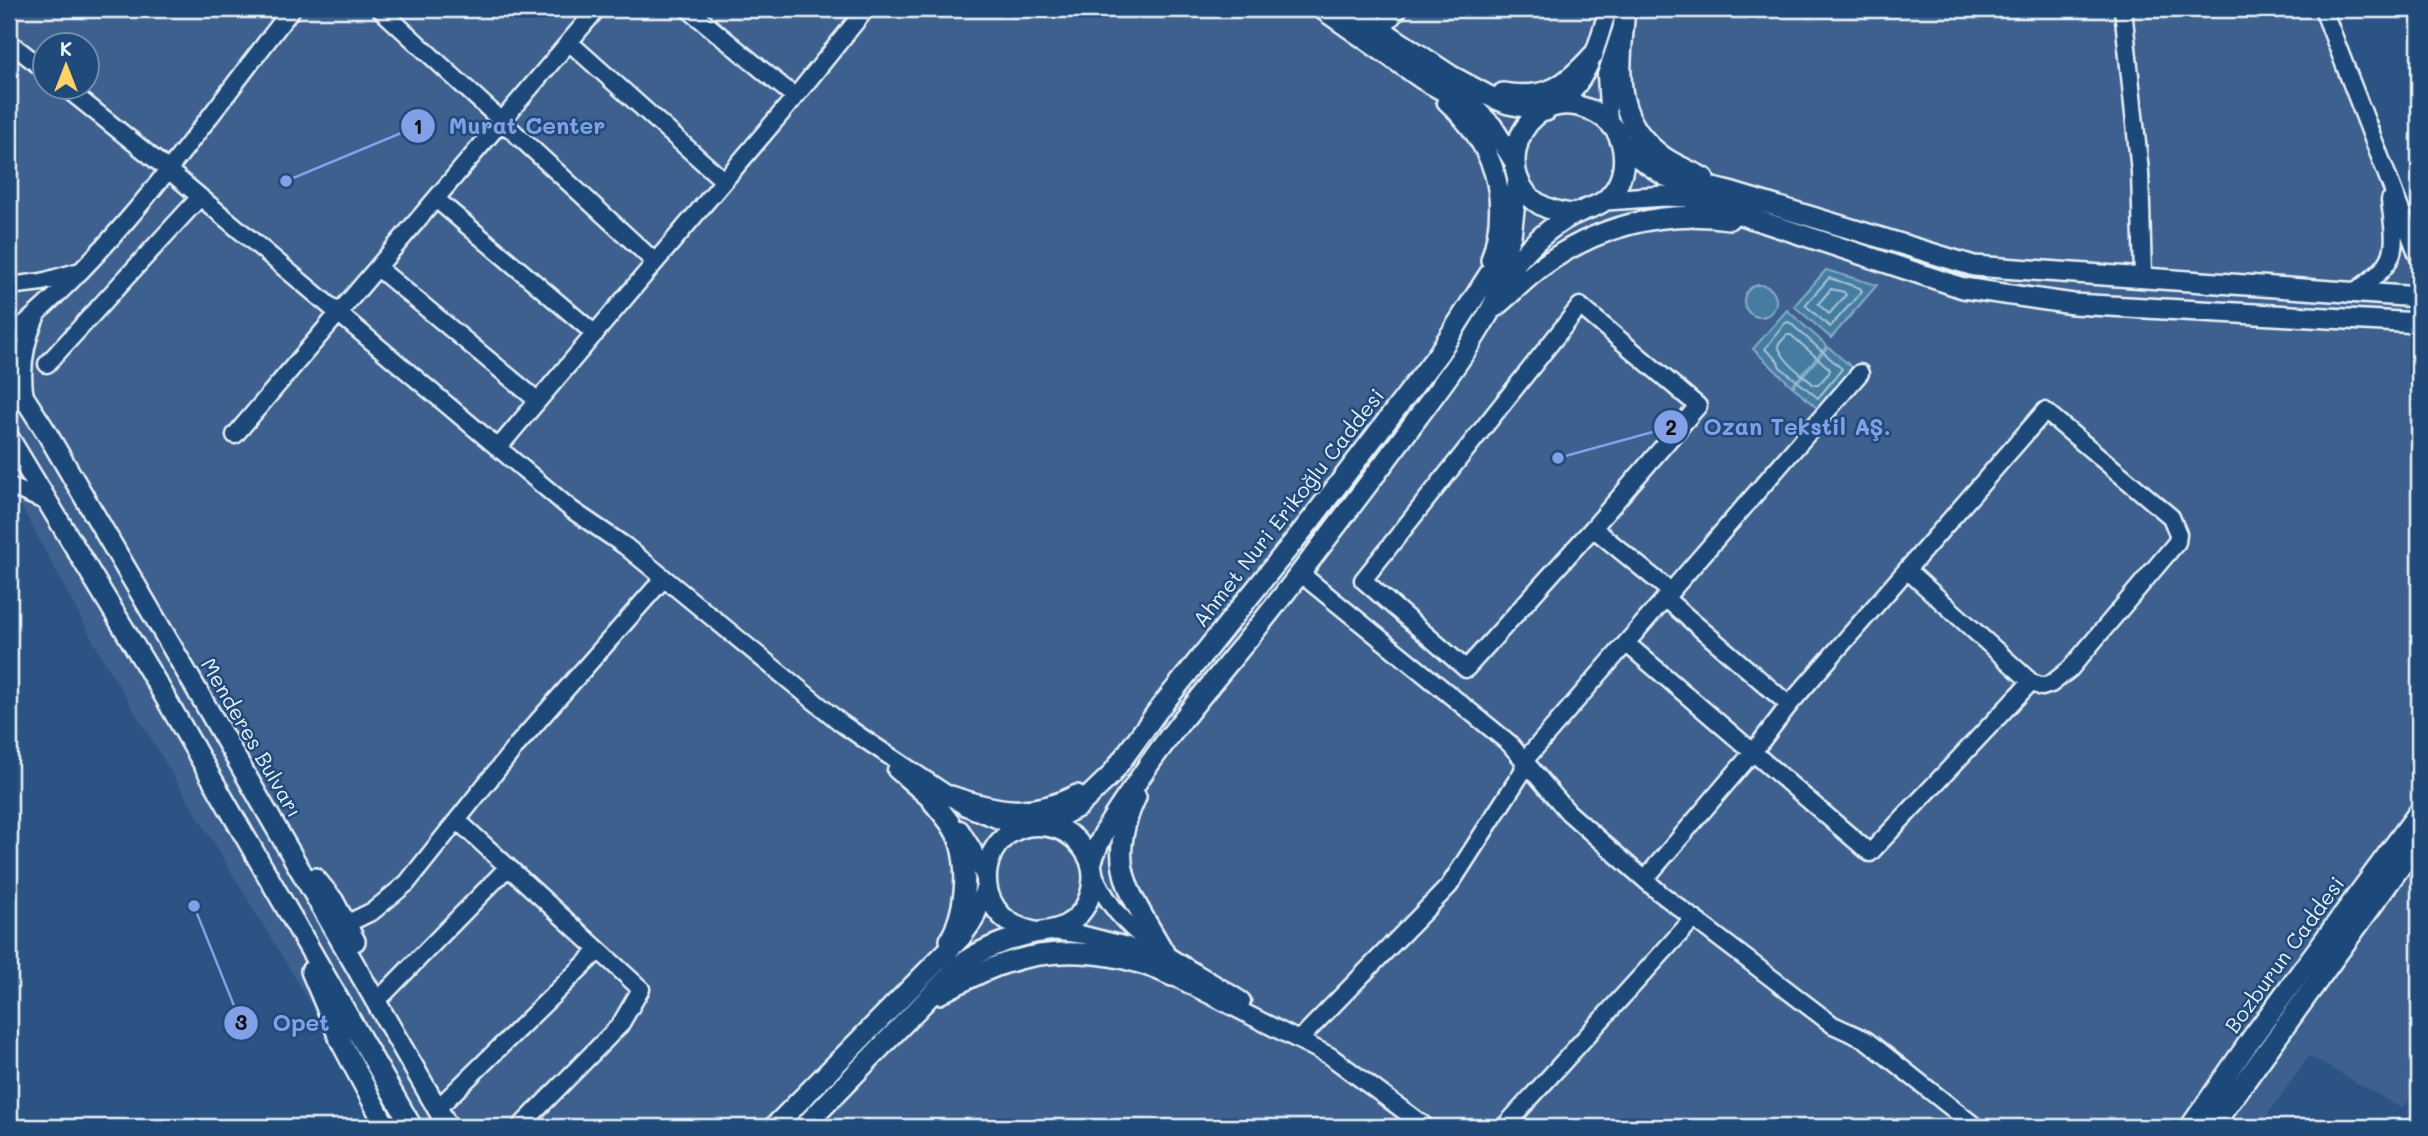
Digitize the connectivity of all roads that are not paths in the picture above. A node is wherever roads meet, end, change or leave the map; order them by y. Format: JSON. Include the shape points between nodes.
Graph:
{"nodes":[{"id":1,"x":292,"y":9,"type":"edge"},
{"id":2,"x":380,"y":9,"type":"edge"},
{"id":3,"x":597,"y":9,"type":"edge"},
{"id":4,"x":688,"y":9,"type":"edge"},
{"id":5,"x":866,"y":9,"type":"edge"},
{"id":6,"x":1322,"y":9,"type":"edge"},
{"id":7,"x":1350,"y":9,"type":"edge"},
{"id":8,"x":1399,"y":9,"type":"edge"},
{"id":9,"x":2123,"y":9,"type":"edge"},
{"id":10,"x":2323,"y":9,"type":"edge"},
{"id":11,"x":1620,"y":12,"type":"edge"},
{"id":12,"x":1381,"y":29,"type":"junction"},
{"id":13,"x":569,"y":42,"type":"junction"},
{"id":14,"x":9,"y":43,"type":"edge"},
{"id":15,"x":1592,"y":55,"type":"junction"},
{"id":16,"x":32,"y":60,"type":"edge"},
{"id":17,"x":1423,"y":79,"type":"junction"},
{"id":18,"x":1474,"y":88,"type":"junction"},
{"id":19,"x":795,"y":97,"type":"junction"},
{"id":20,"x":83,"y":102,"type":"edge"},
{"id":21,"x":1552,"y":109,"type":"junction"},
{"id":22,"x":501,"y":122,"type":"junction"},
{"id":23,"x":1609,"y":122,"type":"junction"},
{"id":24,"x":1620,"y":140,"type":"junction"},
{"id":25,"x":167,"y":169,"type":"junction"},
{"id":26,"x":1516,"y":169,"type":"junction"},
{"id":27,"x":2386,"y":177,"type":"junction"},
{"id":28,"x":724,"y":181,"type":"junction"},
{"id":29,"x":1733,"y":193,"type":"junction"},
{"id":30,"x":200,"y":197,"type":"junction"},
{"id":31,"x":436,"y":199,"type":"junction"},
{"id":32,"x":1606,"y":200,"type":"junction"},
{"id":33,"x":1575,"y":214,"type":"junction"},
{"id":34,"x":1765,"y":225,"type":"junction"},
{"id":35,"x":2419,"y":258,"type":"edge"},
{"id":36,"x":655,"y":262,"type":"junction"},
{"id":37,"x":378,"y":268,"type":"junction"},
{"id":38,"x":82,"y":271,"type":"junction"},
{"id":39,"x":2143,"y":276,"type":"junction"},
{"id":40,"x":1484,"y":282,"type":"junction"},
{"id":41,"x":9,"y":286,"type":"edge"},
{"id":42,"x":2353,"y":293,"type":"junction"},
{"id":43,"x":2419,"y":297,"type":"edge"},
{"id":44,"x":1489,"y":313,"type":"junction"},
{"id":45,"x":37,"y":314,"type":"junction"},
{"id":46,"x":339,"y":314,"type":"junction"},
{"id":47,"x":2419,"y":323,"type":"edge"},
{"id":48,"x":595,"y":334,"type":"junction"},
{"id":49,"x":9,"y":337,"type":"edge"},
{"id":50,"x":47,"y":364,"type":"dead end"},
{"id":51,"x":1860,"y":373,"type":"dead end"},
{"id":52,"x":9,"y":374,"type":"edge"},
{"id":53,"x":26,"y":400,"type":"junction"},
{"id":54,"x":538,"y":401,"type":"junction"},
{"id":55,"x":234,"y":435,"type":"dead end"},
{"id":56,"x":9,"y":438,"type":"edge"},
{"id":57,"x":498,"y":448,"type":"junction"},
{"id":58,"x":9,"y":486,"type":"edge"},
{"id":59,"x":47,"y":502,"type":"junction"},
{"id":60,"x":1593,"y":528,"type":"junction"},
{"id":61,"x":1907,"y":570,"type":"junction"},
{"id":62,"x":1301,"y":574,"type":"junction"},
{"id":63,"x":664,"y":578,"type":"junction"},
{"id":64,"x":1668,"y":595,"type":"junction"},
{"id":65,"x":1626,"y":643,"type":"junction"},
{"id":66,"x":1466,"y":668,"type":"junction"},
{"id":67,"x":2031,"y":682,"type":"junction"},
{"id":68,"x":1446,"y":693,"type":"junction"},
{"id":69,"x":1789,"y":705,"type":"junction"},
{"id":70,"x":1157,"y":750,"type":"junction"},
{"id":71,"x":1752,"y":752,"type":"junction"},
{"id":72,"x":1524,"y":761,"type":"junction"},
{"id":73,"x":1111,"y":775,"type":"junction"},
{"id":74,"x":942,"y":799,"type":"junction"},
{"id":75,"x":2419,"y":812,"type":"edge"},
{"id":76,"x":457,"y":820,"type":"junction"},
{"id":77,"x":1033,"y":825,"type":"junction"},
{"id":78,"x":2419,"y":842,"type":"edge"},
{"id":79,"x":508,"y":867,"type":"junction"},
{"id":80,"x":1092,"y":868,"type":"junction"},
{"id":81,"x":1645,"y":878,"type":"junction"},
{"id":82,"x":986,"y":883,"type":"junction"},
{"id":83,"x":1694,"y":918,"type":"junction"},
{"id":84,"x":340,"y":927,"type":"junction"},
{"id":85,"x":1044,"y":932,"type":"junction"},
{"id":86,"x":303,"y":940,"type":"junction"},
{"id":87,"x":598,"y":951,"type":"junction"},
{"id":88,"x":1165,"y":954,"type":"junction"},
{"id":89,"x":937,"y":963,"type":"junction"},
{"id":90,"x":1171,"y":976,"type":"junction"},
{"id":91,"x":384,"y":994,"type":"junction"},
{"id":92,"x":920,"y":1005,"type":"junction"},
{"id":93,"x":1299,"y":1040,"type":"junction"},
{"id":94,"x":445,"y":1101,"type":"junction"},
{"id":95,"x":386,"y":1127,"type":"edge"},
{"id":96,"x":412,"y":1127,"type":"edge"},
{"id":97,"x":448,"y":1127,"type":"edge"},
{"id":98,"x":461,"y":1127,"type":"edge"},
{"id":99,"x":520,"y":1127,"type":"edge"},
{"id":100,"x":774,"y":1127,"type":"edge"},
{"id":101,"x":804,"y":1127,"type":"edge"},
{"id":102,"x":1426,"y":1127,"type":"edge"},
{"id":103,"x":1504,"y":1127,"type":"edge"},
{"id":104,"x":1976,"y":1127,"type":"edge"},
{"id":105,"x":2190,"y":1127,"type":"edge"},
{"id":106,"x":2212,"y":1127,"type":"edge"}],
"edges":[{"from":1,"to":25,"type":"street"},
{"from":2,"to":22,"type":"street"},
{"from":3,"to":13,"type":"street"},
{"from":4,"to":19,"type":"street"},
{"from":5,"to":19,"type":"street"},
{"from":6,"to":17,"type":"main road"},
{"from":7,"to":12,"type":"main road"},
{"from":8,"to":12,"type":"street"},
{"from":9,"to":39,"type":"street","via":[[2140,172]]},
{"from":10,"to":27,"type":"street"},
{"from":11,"to":15,"type":"street"},
{"from":11,"to":23,"type":"street","via":[[1606,75]]},
{"from":11,"to":29,"type":"main road","via":[[1622,97],[1635,126],[1666,159]]},
{"from":12,"to":18,"type":"main road"},
{"from":13,"to":22,"type":"street"},
{"from":13,"to":28,"type":"street"},
{"from":14,"to":16,"type":"street"},
{"from":15,"to":18,"type":"main road","via":[[1573,78],[1548,92],[1517,95]]},
{"from":15,"to":21,"type":"street","via":[[1581,83]]},
{"from":17,"to":26,"type":"main road","via":[[1474,108],[1492,126]]},
{"from":17,"to":40,"type":"main road","via":[[1470,124],[1497,182],[1500,220]]},
{"from":18,"to":21,"type":"main road","via":[[1508,104]]},
{"from":19,"to":28,"type":"street"},
{"from":20,"to":25,"type":"street"},
{"from":21,"to":23,"type":"main road","via":[[1573,105],[1590,109]]},
{"from":21,"to":26,"type":"main road","via":[[1538,114],[1525,127],[1517,143]]},
{"from":22,"to":31,"type":"street"},
{"from":22,"to":36,"type":"street"},
{"from":23,"to":24,"type":"main road"},
{"from":24,"to":29,"type":"main road","via":[[1665,176]]},
{"from":24,"to":32,"type":"main road","via":[[1623,167],[1618,185]]},
{"from":25,"to":30,"type":"street"},
{"from":25,"to":38,"type":"street"},
{"from":26,"to":33,"type":"main road","via":[[1526,194],[1540,206]]},
{"from":26,"to":40,"type":"main road","name":"Ahmet Nuri Erikoğlu Caddesi","via":[[1511,235]]},
{"from":27,"to":35,"type":"street"},
{"from":27,"to":42,"type":"street","via":[[2394,254],[2374,279]]},
{"from":28,"to":36,"type":"street"},
{"from":29,"to":39,"type":"main road","via":[[1974,266]]},
{"from":30,"to":46,"type":"street"},
{"from":30,"to":50,"type":"street"},
{"from":31,"to":37,"type":"street"},
{"from":31,"to":48,"type":"street"},
{"from":32,"to":33,"type":"main road"},
{"from":32,"to":34,"type":"main road","via":[[1687,197]]},
{"from":33,"to":44,"type":"main road","via":[[1520,258]]},
{"from":34,"to":44,"type":"main road","via":[[1687,216],[1644,220],[1613,229],[1551,261]]},
{"from":34,"to":47,"type":"main road","via":[[1963,288],[2073,304]]},
{"from":36,"to":48,"type":"street"},
{"from":37,"to":46,"type":"street"},
{"from":37,"to":54,"type":"street"},
{"from":38,"to":41,"type":"street"},
{"from":38,"to":45,"type":"street"},
{"from":39,"to":42,"type":"main road"},
{"from":40,"to":73,"type":"main road","name":"Ahmet Nuri Erikoğlu Caddesi","via":[[1438,354]]},
{"from":42,"to":43,"type":"main road"},
{"from":44,"to":62,"type":"main road","via":[[1453,369]]},
{"from":45,"to":49,"type":"street"},
{"from":45,"to":53,"type":"street","via":[[24,351]]},
{"from":46,"to":55,"type":"street"},
{"from":46,"to":57,"type":"street"},
{"from":48,"to":54,"type":"street"},
{"from":51,"to":64,"type":"street"},
{"from":52,"to":53,"type":"main road","name":"Menderes Bulvarı"},
{"from":53,"to":84,"type":"main road","name":"Menderes Bulvarı","via":[[272,822],[332,900]]},
{"from":54,"to":57,"type":"street"},
{"from":56,"to":59,"type":"main road"},
{"from":57,"to":63,"type":"street"},
{"from":58,"to":59,"type":"street"},
{"from":59,"to":86,"type":"main road"},
{"from":60,"to":64,"type":"street"},
{"from":60,"to":66,"type":"street"},
{"from":60,"to":66,"type":"street","via":[[1698,406],[1580,306],[1363,580]]},
{"from":61,"to":67,"type":"street"},
{"from":61,"to":67,"type":"street","via":[[2045,411],[2171,516],[2176,542],[2070,669],[2051,684],[2042,687]]},
{"from":61,"to":69,"type":"street"},
{"from":62,"to":68,"type":"street"},
{"from":62,"to":70,"type":"main road"},
{"from":63,"to":74,"type":"street"},
{"from":63,"to":76,"type":"street"},
{"from":64,"to":65,"type":"street"},
{"from":64,"to":69,"type":"street"},
{"from":65,"to":71,"type":"street"},
{"from":65,"to":72,"type":"street"},
{"from":66,"to":68,"type":"street"},
{"from":67,"to":71,"type":"street","via":[[1870,853]]},
{"from":68,"to":72,"type":"street","via":[[1509,743]]},
{"from":69,"to":71,"type":"street"},
{"from":70,"to":80,"type":"main road","via":[[1105,829]]},
{"from":70,"to":88,"type":"main road","via":[[1131,809],[1121,859],[1130,893]]},
{"from":71,"to":81,"type":"street"},
{"from":72,"to":81,"type":"street","via":[[1568,812]]},
{"from":72,"to":93,"type":"street","via":[[1523,771],[1450,886]]},
{"from":73,"to":74,"type":"main road","via":[[1066,800],[1033,810]]},
{"from":73,"to":77,"type":"main road","name":"Ahmet Nuri Erikoğlu Caddesi","via":[[1078,807]]},
{"from":74,"to":77,"type":"street","via":[[1015,825]]},
{"from":74,"to":82,"type":"street"},
{"from":74,"to":89,"type":"main road","via":[[946,818],[960,842],[965,871],[957,923]]},
{"from":75,"to":105,"type":"main road","name":"Bozburun Caddesi"},
{"from":76,"to":79,"type":"street"},
{"from":76,"to":84,"type":"street","via":[[407,883],[373,911]]},
{"from":77,"to":80,"type":"main road","via":[[1055,827],[1071,835]]},
{"from":77,"to":82,"type":"main road","via":[[1014,831],[998,845],[987,864]]},
{"from":78,"to":106,"type":"main road","name":"Bozburun Caddesi"},
{"from":79,"to":87,"type":"street"},
{"from":79,"to":91,"type":"street"},
{"from":80,"to":85,"type":"main road","via":[[1093,888],[1079,915],[1067,925]]},
{"from":80,"to":88,"type":"street","via":[[1102,895],[1119,917]]},
{"from":81,"to":83,"type":"street"},
{"from":82,"to":85,"type":"main road","via":[[1003,918],[1023,930]]},
{"from":82,"to":89,"type":"main road","via":[[973,920]]},
{"from":83,"to":103,"type":"street"},
{"from":83,"to":104,"type":"street","via":[[1833,1025],[1866,1040]]},
{"from":84,"to":91,"type":"main road"},
{"from":84,"to":97,"type":"main road"},
{"from":85,"to":90,"type":"street","via":[[1084,934],[1127,946]]},
{"from":85,"to":92,"type":"main road","via":[[1016,937],[974,955]]},
{"from":86,"to":95,"type":"main road","via":[[313,982]]},
{"from":86,"to":96,"type":"main road"},
{"from":87,"to":94,"type":"street"},
{"from":87,"to":99,"type":"street","via":[[641,989],[620,1025]]},
{"from":88,"to":93,"type":"street"},
{"from":89,"to":100,"type":"main road"},
{"from":90,"to":92,"type":"main road","via":[[1118,957],[1038,955],[981,973]]},
{"from":90,"to":93,"type":"street"},
{"from":91,"to":94,"type":"main road"},
{"from":92,"to":101,"type":"main road"},
{"from":93,"to":102,"type":"street","via":[[1330,1056]]},
{"from":94,"to":98,"type":"main road"}]}
